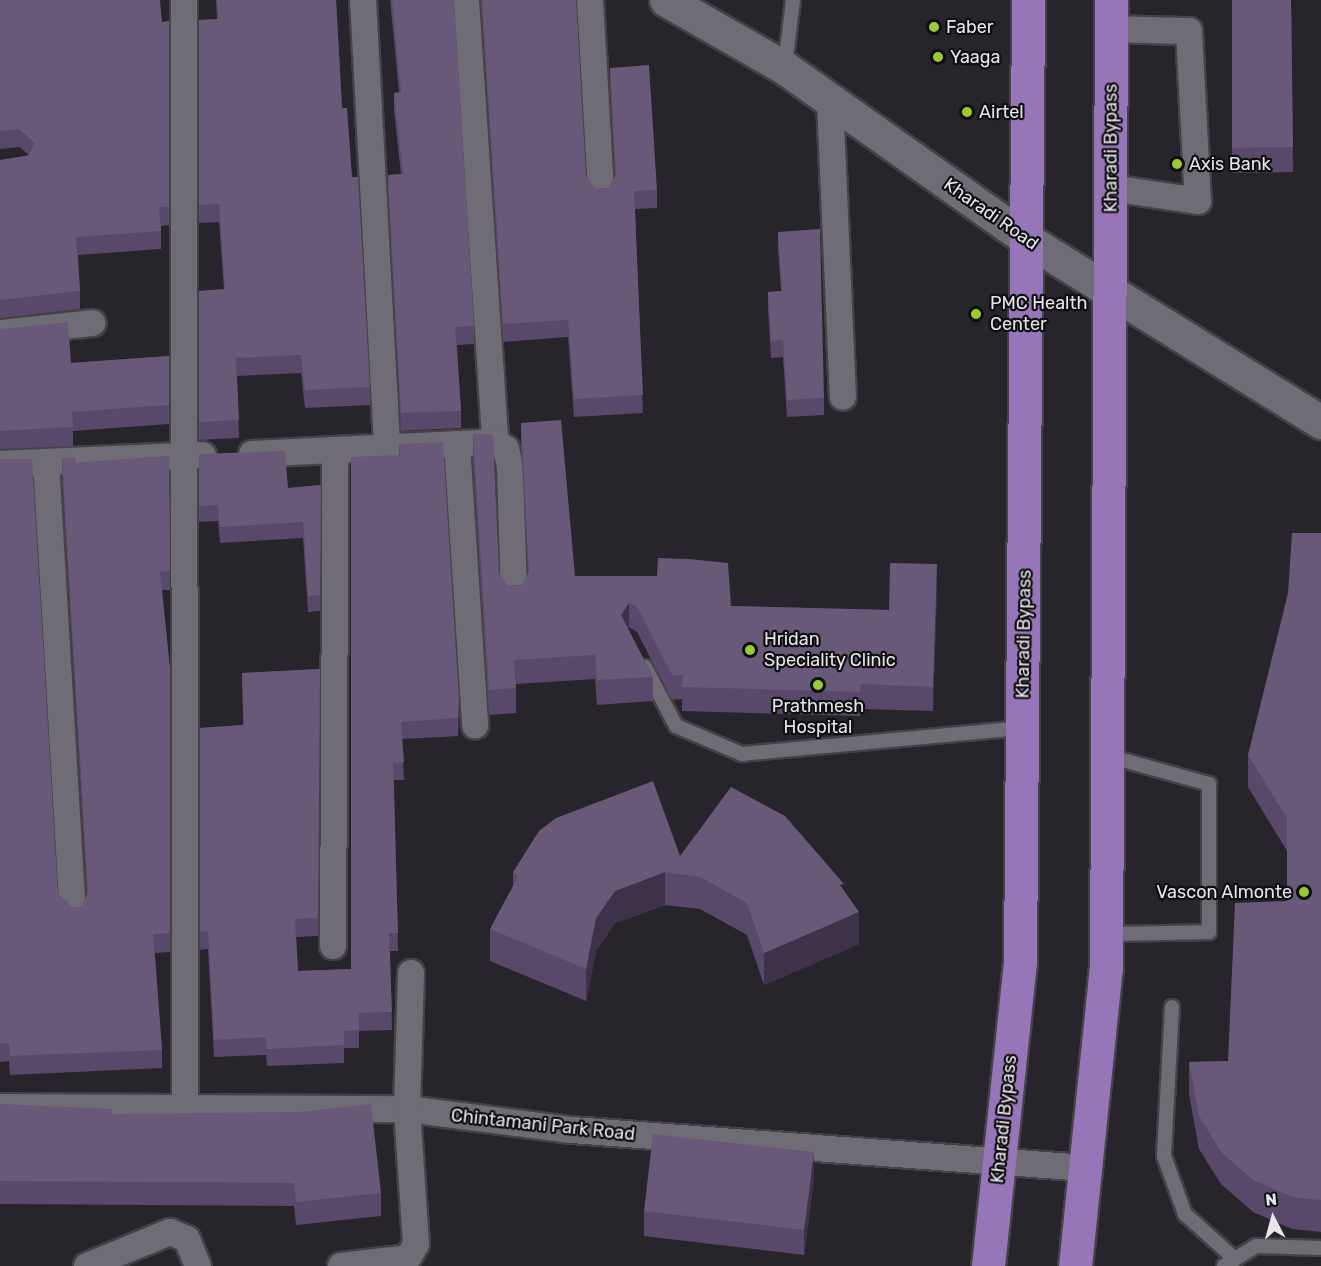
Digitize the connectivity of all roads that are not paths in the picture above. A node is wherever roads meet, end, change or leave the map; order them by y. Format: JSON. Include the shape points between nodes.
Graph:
{"nodes":[{"id":1,"x":183,"y":0,"type":"edge"},
{"id":2,"x":363,"y":0,"type":"edge"},
{"id":3,"x":466,"y":0,"type":"edge"},
{"id":4,"x":591,"y":0,"type":"edge"},
{"id":5,"x":793,"y":0,"type":"edge"},
{"id":6,"x":1028,"y":0,"type":"edge"},
{"id":7,"x":678,"y":3,"type":"edge"},
{"id":8,"x":1111,"y":14,"type":"edge"},
{"id":9,"x":785,"y":68,"type":"junction"},
{"id":10,"x":830,"y":101,"type":"junction"},
{"id":11,"x":1111,"y":188,"type":"junction"},
{"id":12,"x":601,"y":194,"type":"edge"},
{"id":13,"x":1029,"y":242,"type":"junction"},
{"id":14,"x":1110,"y":291,"type":"junction"},
{"id":15,"x":92,"y":323,"type":"dead end"},
{"id":16,"x":0,"y":333,"type":"edge"},
{"id":17,"x":843,"y":397,"type":"dead end"},
{"id":18,"x":1321,"y":422,"type":"edge"},
{"id":19,"x":495,"y":442,"type":"junction"},
{"id":20,"x":457,"y":444,"type":"junction"},
{"id":21,"x":387,"y":450,"type":"junction"},
{"id":22,"x":336,"y":452,"type":"junction"},
{"id":23,"x":186,"y":455,"type":"junction"},
{"id":24,"x":46,"y":462,"type":"junction"},
{"id":25,"x":0,"y":464,"type":"edge"},
{"id":26,"x":514,"y":597,"type":"edge"},
{"id":27,"x":639,"y":656,"type":"edge"},
{"id":28,"x":475,"y":725,"type":"dead end"},
{"id":29,"x":1023,"y":728,"type":"junction"},
{"id":30,"x":1108,"y":756,"type":"junction"},
{"id":31,"x":73,"y":912,"type":"edge"},
{"id":32,"x":1106,"y":934,"type":"junction"},
{"id":33,"x":333,"y":946,"type":"dead end"},
{"id":34,"x":411,"y":973,"type":"dead end"},
{"id":35,"x":1172,"y":1007,"type":"dead end"},
{"id":36,"x":185,"y":1105,"type":"junction"},
{"id":37,"x":0,"y":1107,"type":"edge"},
{"id":38,"x":407,"y":1109,"type":"junction"},
{"id":39,"x":1000,"y":1161,"type":"junction"},
{"id":40,"x":1086,"y":1168,"type":"junction"},
{"id":41,"x":1321,"y":1248,"type":"edge"},
{"id":42,"x":1229,"y":1263,"type":"edge"},
{"id":43,"x":87,"y":1266,"type":"edge"},
{"id":44,"x":198,"y":1266,"type":"edge"},
{"id":45,"x":340,"y":1266,"type":"edge"},
{"id":46,"x":988,"y":1266,"type":"edge"},
{"id":47,"x":1075,"y":1266,"type":"edge"}],
"edges":[{"from":1,"to":23,"type":"street"},
{"from":2,"to":21,"type":"street"},
{"from":3,"to":19,"type":"street"},
{"from":4,"to":12,"type":"street"},
{"from":5,"to":9,"type":"lane"},
{"from":6,"to":13,"type":"highway","name":"Kharadi Bypass"},
{"from":7,"to":9,"type":"street","name":"Kharadi Road"},
{"from":8,"to":11,"type":"highway","name":"Kharadi Bypass"},
{"from":8,"to":11,"type":"street","via":[[1189,31],[1198,201]]},
{"from":9,"to":10,"type":"street","name":"Kharadi Road"},
{"from":10,"to":13,"type":"street","name":"Kharadi Road"},
{"from":10,"to":17,"type":"street"},
{"from":11,"to":14,"type":"highway","name":"Kharadi Bypass"},
{"from":13,"to":14,"type":"street","name":"Kharadi Road"},
{"from":13,"to":29,"type":"highway","name":"Kharadi Bypass"},
{"from":14,"to":18,"type":"street","name":"Kharadi Road"},
{"from":14,"to":30,"type":"highway","name":"Kharadi Bypass"},
{"from":15,"to":16,"type":"street"},
{"from":19,"to":20,"type":"street"},
{"from":19,"to":26,"type":"street","via":[[506,449],[510,467]]},
{"from":20,"to":21,"type":"street"},
{"from":20,"to":28,"type":"street"},
{"from":21,"to":22,"type":"street"},
{"from":22,"to":23,"type":"street"},
{"from":22,"to":33,"type":"street"},
{"from":23,"to":24,"type":"street"},
{"from":23,"to":36,"type":"street"},
{"from":24,"to":25,"type":"street"},
{"from":24,"to":31,"type":"street"},
{"from":27,"to":29,"type":"lane","via":[[676,726],[742,754]]},
{"from":29,"to":39,"type":"highway","name":"Kharadi Bypass","via":[[1020,962]]},
{"from":30,"to":32,"type":"highway","name":"Kharadi Bypass"},
{"from":30,"to":32,"type":"lane","via":[[1209,784],[1209,932]]},
{"from":32,"to":40,"type":"highway","name":"Kharadi Bypass"},
{"from":34,"to":38,"type":"street"},
{"from":35,"to":42,"type":"lane","via":[[1164,1156],[1185,1214]]},
{"from":36,"to":37,"type":"street","name":"Chintamani Park Road"},
{"from":36,"to":38,"type":"street","name":"Chintamani Park Road"},
{"from":38,"to":39,"type":"street","name":"Chintamani Park Road","via":[[572,1130]]},
{"from":38,"to":45,"type":"street","via":[[413,1253]]},
{"from":39,"to":40,"type":"street","name":"Chintamani Park Road"},
{"from":39,"to":46,"type":"highway","name":"Kharadi Bypass"},
{"from":40,"to":47,"type":"highway","name":"Kharadi Bypass"},
{"from":41,"to":42,"type":"lane","via":[[1256,1246]]},
{"from":43,"to":44,"type":"street","via":[[170,1232],[187,1239]]}]}
